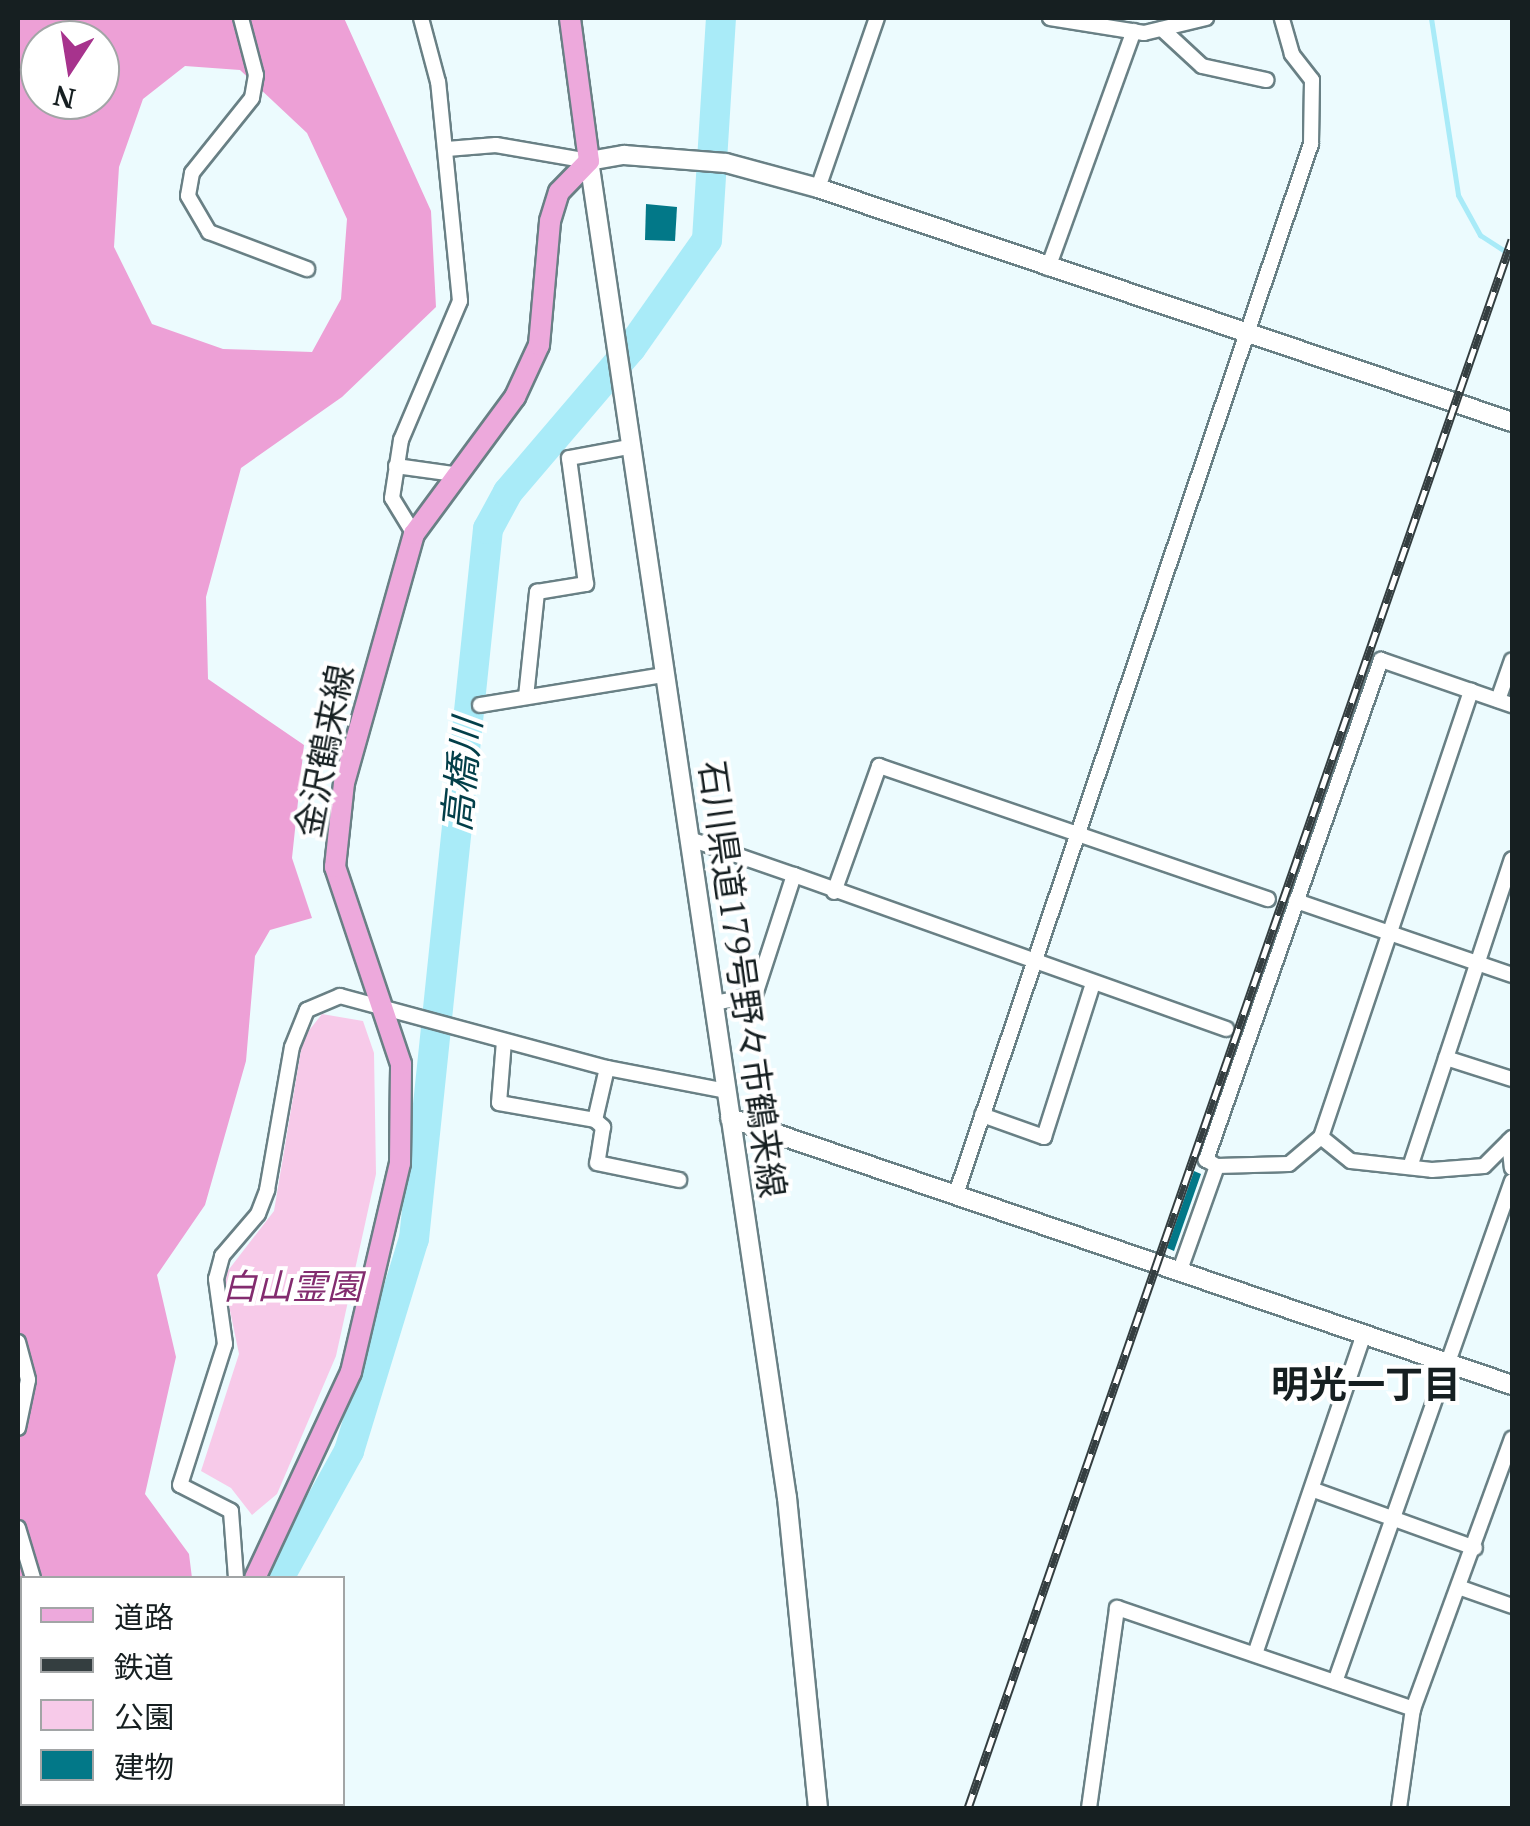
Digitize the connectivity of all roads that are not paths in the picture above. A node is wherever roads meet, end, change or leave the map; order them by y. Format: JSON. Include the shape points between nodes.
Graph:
{"nodes":[{"id":1,"x":241,"y":18,"type":"edge"},
{"id":2,"x":421,"y":18,"type":"edge"},
{"id":3,"x":570,"y":18,"type":"edge"},
{"id":4,"x":876,"y":18,"type":"edge"},
{"id":5,"x":1050,"y":18,"type":"edge"},
{"id":6,"x":1206,"y":18,"type":"edge"},
{"id":7,"x":1282,"y":18,"type":"edge"},
{"id":8,"x":1117,"y":23,"type":"edge"},
{"id":9,"x":1162,"y":28,"type":"junction"},
{"id":10,"x":1134,"y":31,"type":"junction"},
{"id":11,"x":1266,"y":80,"type":"dead end"},
{"id":12,"x":446,"y":149,"type":"junction"},
{"id":13,"x":589,"y":161,"type":"junction"},
{"id":14,"x":818,"y":188,"type":"junction"},
{"id":15,"x":1048,"y":268,"type":"junction"},
{"id":16,"x":307,"y":269,"type":"dead end"},
{"id":17,"x":1249,"y":340,"type":"junction"},
{"id":18,"x":1512,"y":422,"type":"edge"},
{"id":19,"x":628,"y":448,"type":"junction"},
{"id":20,"x":396,"y":466,"type":"junction"},
{"id":21,"x":454,"y":474,"type":"junction"},
{"id":22,"x":414,"y":534,"type":"junction"},
{"id":23,"x":1512,"y":660,"type":"edge"},
{"id":24,"x":664,"y":675,"type":"junction"},
{"id":25,"x":1471,"y":692,"type":"junction"},
{"id":26,"x":526,"y":697,"type":"junction"},
{"id":27,"x":1505,"y":703,"type":"edge"},
{"id":28,"x":480,"y":705,"type":"dead end"},
{"id":29,"x":1079,"y":832,"type":"junction"},
{"id":30,"x":690,"y":839,"type":"junction"},
{"id":31,"x":1512,"y":860,"type":"edge"},
{"id":32,"x":794,"y":875,"type":"junction"},
{"id":33,"x":834,"y":892,"type":"junction"},
{"id":34,"x":1268,"y":899,"type":"dead end"},
{"id":35,"x":1296,"y":901,"type":"junction"},
{"id":36,"x":1390,"y":932,"type":"junction"},
{"id":37,"x":1032,"y":960,"type":"junction"},
{"id":38,"x":1477,"y":962,"type":"junction"},
{"id":39,"x":1512,"y":974,"type":"edge"},
{"id":40,"x":1093,"y":982,"type":"junction"},
{"id":41,"x":714,"y":1003,"type":"junction"},
{"id":42,"x":389,"y":1010,"type":"junction"},
{"id":43,"x":1226,"y":1029,"type":"dead end"},
{"id":44,"x":504,"y":1042,"type":"junction"},
{"id":45,"x":1446,"y":1058,"type":"junction"},
{"id":46,"x":607,"y":1068,"type":"junction"},
{"id":47,"x":1512,"y":1079,"type":"edge"},
{"id":48,"x":728,"y":1091,"type":"junction"},
{"id":49,"x":982,"y":1115,"type":"junction"},
{"id":50,"x":730,"y":1118,"type":"junction"},
{"id":51,"x":594,"y":1120,"type":"junction"},
{"id":52,"x":1321,"y":1137,"type":"junction"},
{"id":53,"x":1511,"y":1139,"type":"edge"},
{"id":54,"x":1217,"y":1166,"type":"junction"},
{"id":55,"x":1410,"y":1167,"type":"junction"},
{"id":56,"x":1512,"y":1168,"type":"edge"},
{"id":57,"x":678,"y":1180,"type":"dead end"},
{"id":58,"x":1512,"y":1181,"type":"edge"},
{"id":59,"x":957,"y":1191,"type":"junction"},
{"id":60,"x":1180,"y":1270,"type":"junction"},
{"id":61,"x":1364,"y":1334,"type":"junction"},
{"id":62,"x":18,"y":1342,"type":"edge"},
{"id":63,"x":1450,"y":1363,"type":"junction"},
{"id":64,"x":1512,"y":1385,"type":"edge"},
{"id":65,"x":18,"y":1428,"type":"edge"},
{"id":66,"x":1512,"y":1440,"type":"edge"},
{"id":67,"x":1314,"y":1490,"type":"junction"},
{"id":68,"x":1391,"y":1518,"type":"junction"},
{"id":69,"x":18,"y":1528,"type":"edge"},
{"id":70,"x":1475,"y":1548,"type":"junction"},
{"id":71,"x":32,"y":1576,"type":"edge"},
{"id":72,"x":236,"y":1576,"type":"edge"},
{"id":73,"x":257,"y":1576,"type":"edge"},
{"id":74,"x":1461,"y":1588,"type":"junction"},
{"id":75,"x":1512,"y":1606,"type":"edge"},
{"id":76,"x":1255,"y":1654,"type":"junction"},
{"id":77,"x":1335,"y":1682,"type":"junction"},
{"id":78,"x":1413,"y":1709,"type":"junction"},
{"id":79,"x":818,"y":1808,"type":"edge"},
{"id":80,"x":1089,"y":1808,"type":"edge"},
{"id":81,"x":1399,"y":1808,"type":"edge"}],
"edges":[{"from":1,"to":16,"type":"street","via":[[256,75],[252,98],[192,172],[188,196],[209,232]]},
{"from":2,"to":12,"type":"street"},
{"from":3,"to":13,"type":"main road"},
{"from":4,"to":14,"type":"street"},
{"from":5,"to":8,"type":"street"},
{"from":6,"to":9,"type":"street"},
{"from":7,"to":17,"type":"street","via":[[1292,54],[1312,80],[1311,144]]},
{"from":8,"to":10,"type":"street"},
{"from":9,"to":10,"type":"street"},
{"from":9,"to":11,"type":"street","via":[[1202,66]]},
{"from":10,"to":15,"type":"street"},
{"from":12,"to":13,"type":"street","via":[[496,145]]},
{"from":12,"to":20,"type":"street","via":[[460,301]]},
{"from":13,"to":14,"type":"street","via":[[624,154],[713,162]]},
{"from":13,"to":19,"type":"street","name":"石川県道179号野々市鶴来線"},
{"from":13,"to":21,"type":"main road","name":"金沢鶴来線","via":[[559,192],[550,221],[538,345],[514,397]]},
{"from":14,"to":15,"type":"street"},
{"from":15,"to":17,"type":"street"},
{"from":17,"to":18,"type":"street"},
{"from":17,"to":29,"type":"street"},
{"from":19,"to":24,"type":"street","name":"石川県道179号野々市鶴来線"},
{"from":19,"to":26,"type":"street","via":[[569,458],[586,584],[537,592]]},
{"from":20,"to":21,"type":"street"},
{"from":20,"to":22,"type":"street","via":[[392,498]]},
{"from":21,"to":22,"type":"main road","name":"金沢鶴来線"},
{"from":22,"to":42,"type":"main road","name":"金沢鶴来線","via":[[336,824],[345,905]]},
{"from":23,"to":27,"type":"street"},
{"from":24,"to":26,"type":"street"},
{"from":24,"to":30,"type":"street","name":"石川県道179号野々市鶴来線"},
{"from":25,"to":27,"type":"street"},
{"from":25,"to":35,"type":"street","via":[[1380,660]]},
{"from":25,"to":36,"type":"street"},
{"from":26,"to":28,"type":"street"},
{"from":29,"to":33,"type":"street","via":[[878,766]]},
{"from":29,"to":34,"type":"street"},
{"from":29,"to":37,"type":"street"},
{"from":30,"to":32,"type":"street"},
{"from":30,"to":41,"type":"street","name":"石川県道179号野々市鶴来線"},
{"from":31,"to":38,"type":"street"},
{"from":32,"to":33,"type":"street"},
{"from":32,"to":41,"type":"street","via":[[754,995]]},
{"from":33,"to":37,"type":"street"},
{"from":35,"to":36,"type":"street"},
{"from":35,"to":54,"type":"street","via":[[1206,1160]]},
{"from":36,"to":38,"type":"street"},
{"from":36,"to":52,"type":"street"},
{"from":37,"to":40,"type":"street"},
{"from":37,"to":49,"type":"street"},
{"from":38,"to":39,"type":"street"},
{"from":38,"to":45,"type":"street"},
{"from":40,"to":43,"type":"street"},
{"from":40,"to":49,"type":"street","via":[[1044,1136]]},
{"from":41,"to":48,"type":"street","name":"石川県道179号野々市鶴来線"},
{"from":42,"to":44,"type":"street"},
{"from":42,"to":72,"type":"street","via":[[340,996],[307,1010],[292,1047],[268,1190],[258,1214],[222,1256],[216,1278],[225,1344],[180,1485],[232,1511]]},
{"from":42,"to":73,"type":"main road","name":"金沢鶴来線","via":[[405,1114],[368,1318],[329,1423]]},
{"from":44,"to":46,"type":"street"},
{"from":44,"to":51,"type":"street","via":[[494,1099]]},
{"from":45,"to":47,"type":"street"},
{"from":45,"to":55,"type":"street"},
{"from":46,"to":48,"type":"street"},
{"from":46,"to":51,"type":"street"},
{"from":48,"to":50,"type":"street","name":"石川県道179号野々市鶴来線"},
{"from":49,"to":59,"type":"street"},
{"from":50,"to":59,"type":"street"},
{"from":50,"to":79,"type":"street","name":"石川県道179号野々市鶴来線","via":[[787,1498]]},
{"from":51,"to":57,"type":"street","via":[[603,1127],[597,1163]]},
{"from":52,"to":54,"type":"street","via":[[1290,1164]]},
{"from":52,"to":55,"type":"street","via":[[1351,1160]]},
{"from":53,"to":55,"type":"street","via":[[1484,1166]]},
{"from":53,"to":56,"type":"street"},
{"from":54,"to":60,"type":"street"},
{"from":58,"to":63,"type":"street"},
{"from":59,"to":60,"type":"street"},
{"from":60,"to":61,"type":"street"},
{"from":61,"to":63,"type":"street"},
{"from":61,"to":67,"type":"street"},
{"from":62,"to":65,"type":"street","via":[[28,1380]]},
{"from":63,"to":64,"type":"street"},
{"from":63,"to":68,"type":"street"},
{"from":66,"to":70,"type":"street"},
{"from":67,"to":68,"type":"street"},
{"from":67,"to":76,"type":"street"},
{"from":68,"to":70,"type":"street"},
{"from":68,"to":77,"type":"street"},
{"from":69,"to":71,"type":"street"},
{"from":70,"to":74,"type":"street"},
{"from":74,"to":75,"type":"street"},
{"from":74,"to":78,"type":"street"},
{"from":76,"to":77,"type":"street"},
{"from":76,"to":80,"type":"street","via":[[1118,1608]]},
{"from":77,"to":78,"type":"street"},
{"from":78,"to":81,"type":"street"}]}
